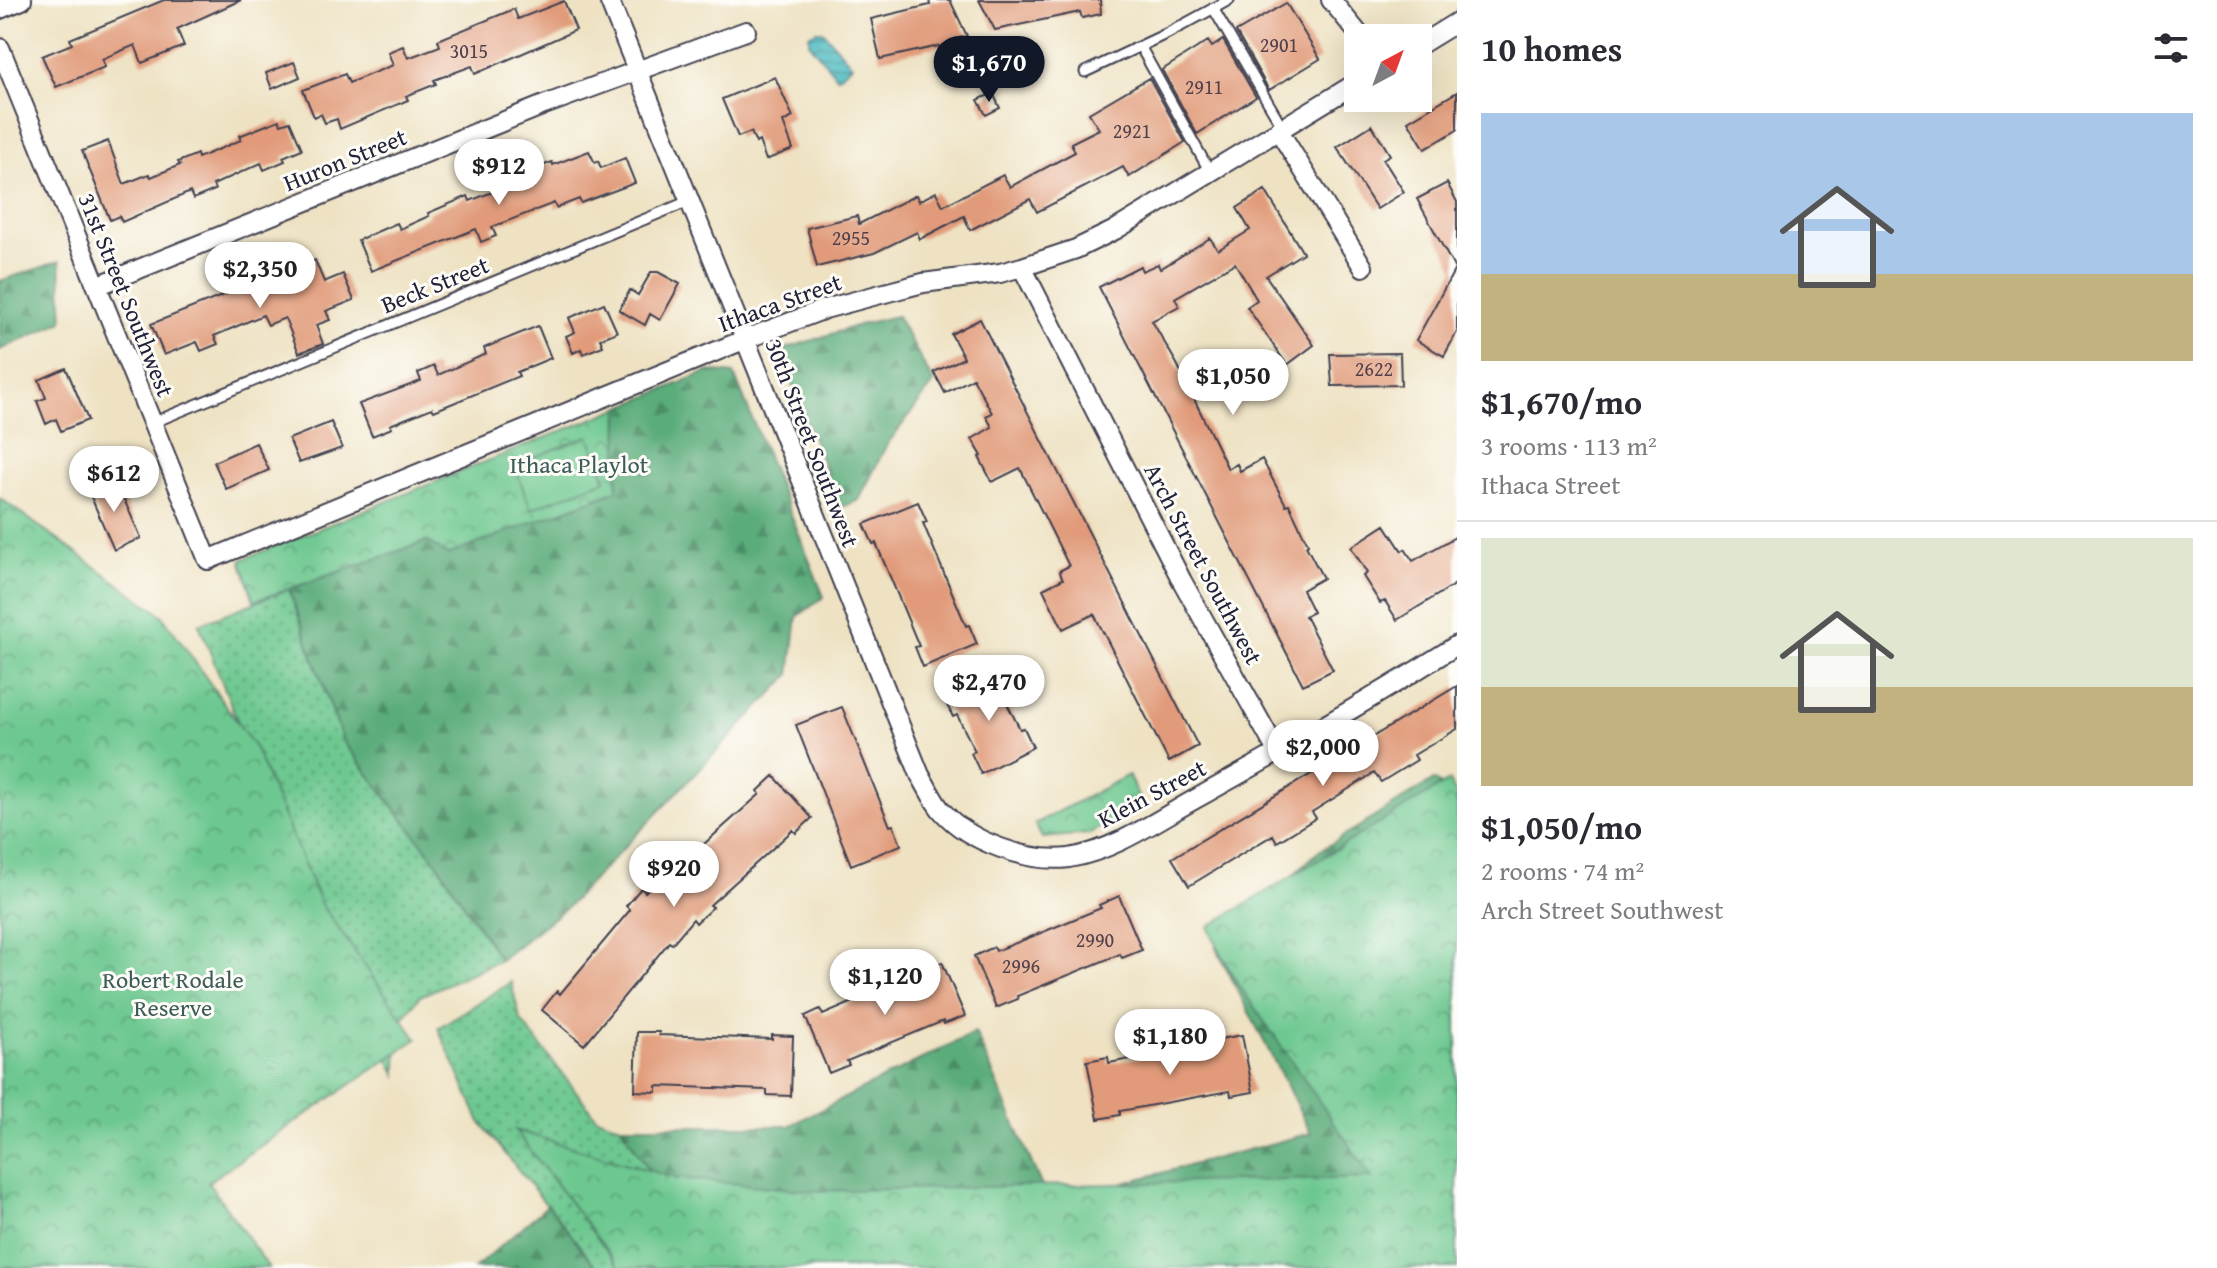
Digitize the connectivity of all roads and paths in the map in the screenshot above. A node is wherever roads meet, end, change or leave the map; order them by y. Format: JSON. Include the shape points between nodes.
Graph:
{"nodes":[{"id":1,"x":22,"y":0,"type":"edge"},
{"id":2,"x":609,"y":0,"type":"edge"},
{"id":3,"x":1229,"y":0,"type":"edge"},
{"id":4,"x":1331,"y":0,"type":"edge"},
{"id":5,"x":1213,"y":8,"type":"junction"},
{"id":6,"x":0,"y":9,"type":"edge"},
{"id":7,"x":1457,"y":22,"type":"edge"},
{"id":8,"x":1351,"y":24,"type":"edge"},
{"id":9,"x":746,"y":31,"type":"dead end"},
{"id":10,"x":1432,"y":37,"type":"edge"},
{"id":11,"x":1140,"y":46,"type":"junction"},
{"id":12,"x":0,"y":48,"type":"edge"},
{"id":13,"x":636,"y":69,"type":"junction"},
{"id":14,"x":1085,"y":72,"type":"dead end"},
{"id":15,"x":1344,"y":91,"type":"edge"},
{"id":16,"x":1281,"y":130,"type":"junction"},
{"id":17,"x":1210,"y":172,"type":"junction"},
{"id":18,"x":689,"y":201,"type":"junction"},
{"id":19,"x":1022,"y":267,"type":"junction"},
{"id":20,"x":1363,"y":267,"type":"dead end"},
{"id":21,"x":97,"y":286,"type":"junction"},
{"id":22,"x":746,"y":339,"type":"junction"},
{"id":23,"x":152,"y":423,"type":"junction"},
{"id":24,"x":208,"y":560,"type":"joint"},
{"id":25,"x":1457,"y":645,"type":"edge"},
{"id":26,"x":1278,"y":753,"type":"junction"},
{"id":27,"x":941,"y":811,"type":"joint"}],
"edges":[{"from":1,"to":6,"type":"street"},
{"from":2,"to":13,"type":"street","name":"30th Street Southwest"},
{"from":3,"to":5,"type":"lane"},
{"from":4,"to":8,"type":"street"},
{"from":5,"to":11,"type":"lane"},
{"from":5,"to":16,"type":"lane"},
{"from":7,"to":10,"type":"street"},
{"from":9,"to":13,"type":"street","name":"Huron Street"},
{"from":11,"to":14,"type":"lane"},
{"from":11,"to":17,"type":"lane"},
{"from":12,"to":21,"type":"street","name":"31st Street Southwest"},
{"from":13,"to":18,"type":"street","name":"30th Street Southwest"},
{"from":13,"to":21,"type":"street","name":"Huron Street"},
{"from":15,"to":16,"type":"street","name":"Ithaca Street"},
{"from":16,"to":17,"type":"street","name":"Ithaca Street"},
{"from":16,"to":20,"type":"street"},
{"from":17,"to":19,"type":"street","name":"Ithaca Street","via":[[1115,230]]},
{"from":18,"to":22,"type":"street","name":"30th Street Southwest"},
{"from":18,"to":23,"type":"lane","name":"Beck Street"},
{"from":19,"to":22,"type":"street","name":"Ithaca Street","via":[[923,283],[825,309]]},
{"from":19,"to":26,"type":"street","name":"Arch Street Southwest","via":[[1182,581]]},
{"from":21,"to":23,"type":"street","name":"31st Street Southwest"},
{"from":22,"to":24,"type":"street","name":"Ithaca Street"},
{"from":22,"to":27,"type":"street","name":"30th Street Southwest","via":[[920,775]]},
{"from":23,"to":24,"type":"street","name":"31st Street Southwest"},
{"from":25,"to":26,"type":"street","name":"Klein Street"},
{"from":26,"to":27,"type":"street","name":"Klein Street","via":[[1130,835],[1068,858],[1012,852],[979,838]]}]}
